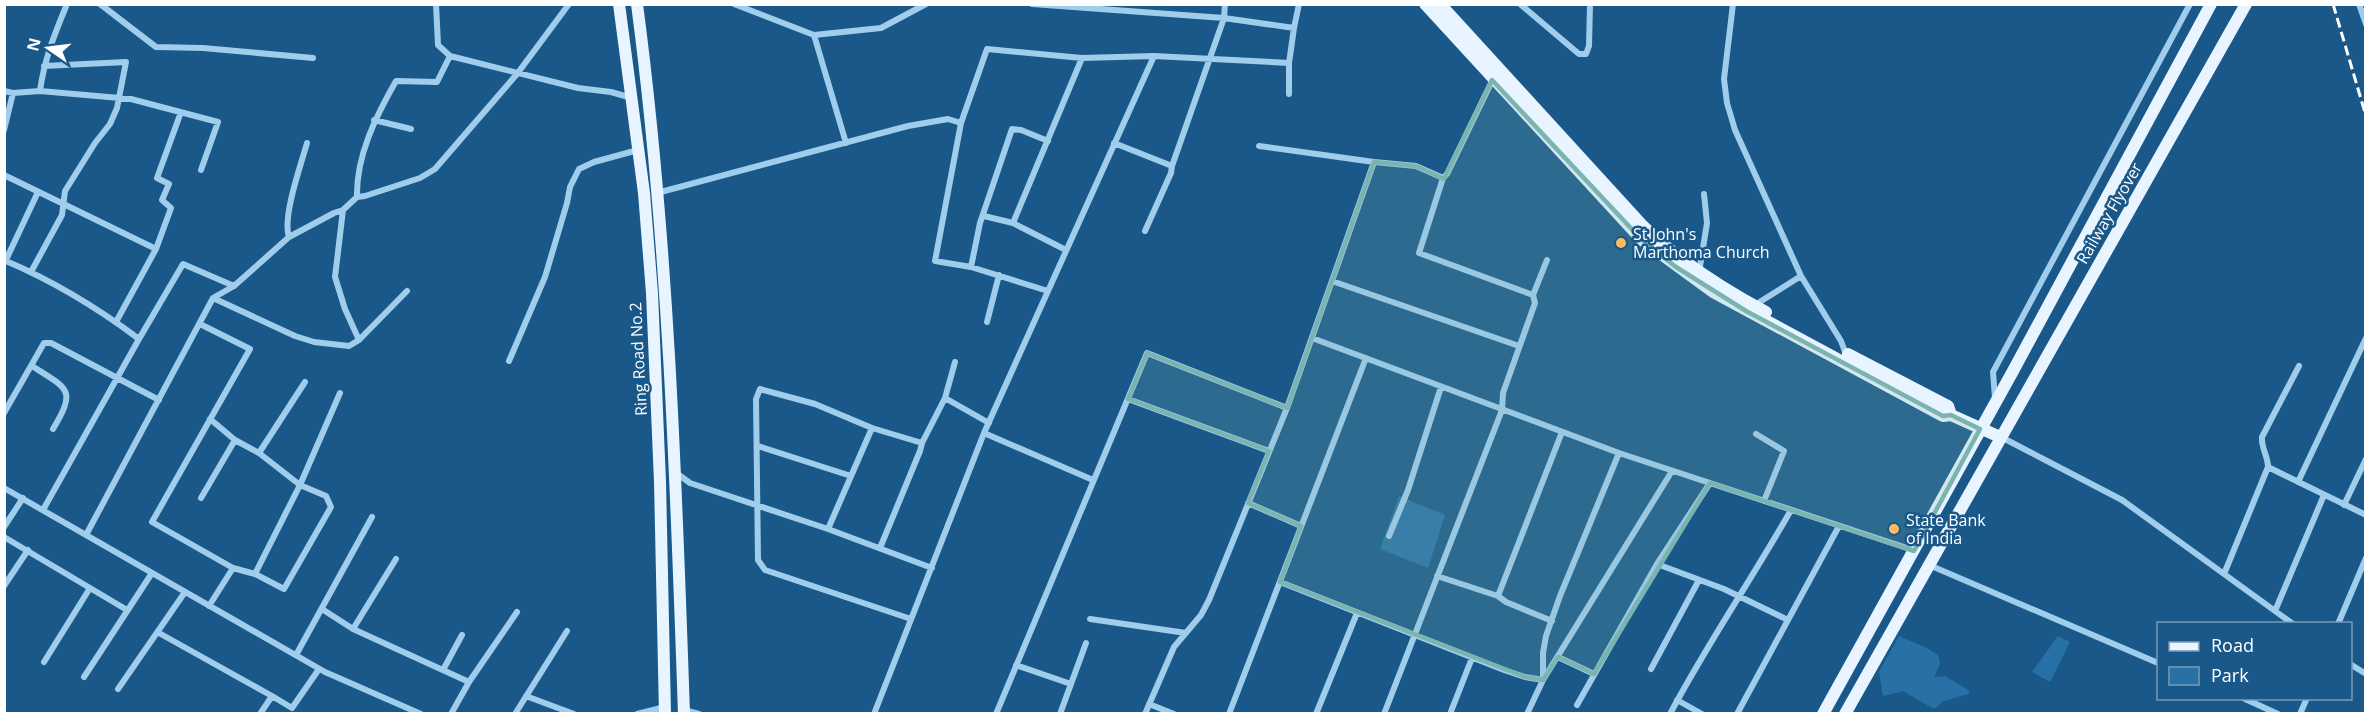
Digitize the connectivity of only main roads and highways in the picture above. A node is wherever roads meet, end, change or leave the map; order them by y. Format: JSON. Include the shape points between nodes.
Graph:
{"nodes":[{"id":1,"x":619,"y":4,"type":"edge"},
{"id":2,"x":637,"y":4,"type":"edge"},
{"id":3,"x":1425,"y":4,"type":"edge"},
{"id":4,"x":1440,"y":4,"type":"edge"},
{"id":5,"x":2211,"y":4,"type":"edge"},
{"id":6,"x":2246,"y":4,"type":"edge"},
{"id":7,"x":1698,"y":277,"type":"junction"},
{"id":8,"x":1847,"y":358,"type":"junction"},
{"id":9,"x":1980,"y":429,"type":"junction"},
{"id":10,"x":2000,"y":437,"type":"junction"},
{"id":11,"x":665,"y":710,"type":"edge"},
{"id":12,"x":684,"y":712,"type":"edge"},
{"id":13,"x":1823,"y":714,"type":"edge"},
{"id":14,"x":1845,"y":714,"type":"edge"}],
"edges":[{"from":1,"to":11,"type":"main road","name":"Ring Road No.2","via":[[652,293]]},
{"from":2,"to":12,"type":"main road","name":"Ring Road No.2","via":[[655,150],[665,284]]},
{"from":3,"to":7,"type":"main road","via":[[1642,240]]},
{"from":4,"to":7,"type":"main road","via":[[1642,225]]},
{"from":5,"to":9,"type":"main road","name":"Railway Flyover"},
{"from":6,"to":10,"type":"main road","name":"Railway Flyover"},
{"from":7,"to":8,"type":"main road"},
{"from":7,"to":8,"type":"main road","via":[[1746,311]]},
{"from":8,"to":9,"type":"main road","via":[[1943,416],[1951,415]]},
{"from":9,"to":10,"type":"main road"},
{"from":9,"to":13,"type":"main road","name":"Railway Flyover"},
{"from":10,"to":14,"type":"main road","name":"Railway Flyover"}]}
